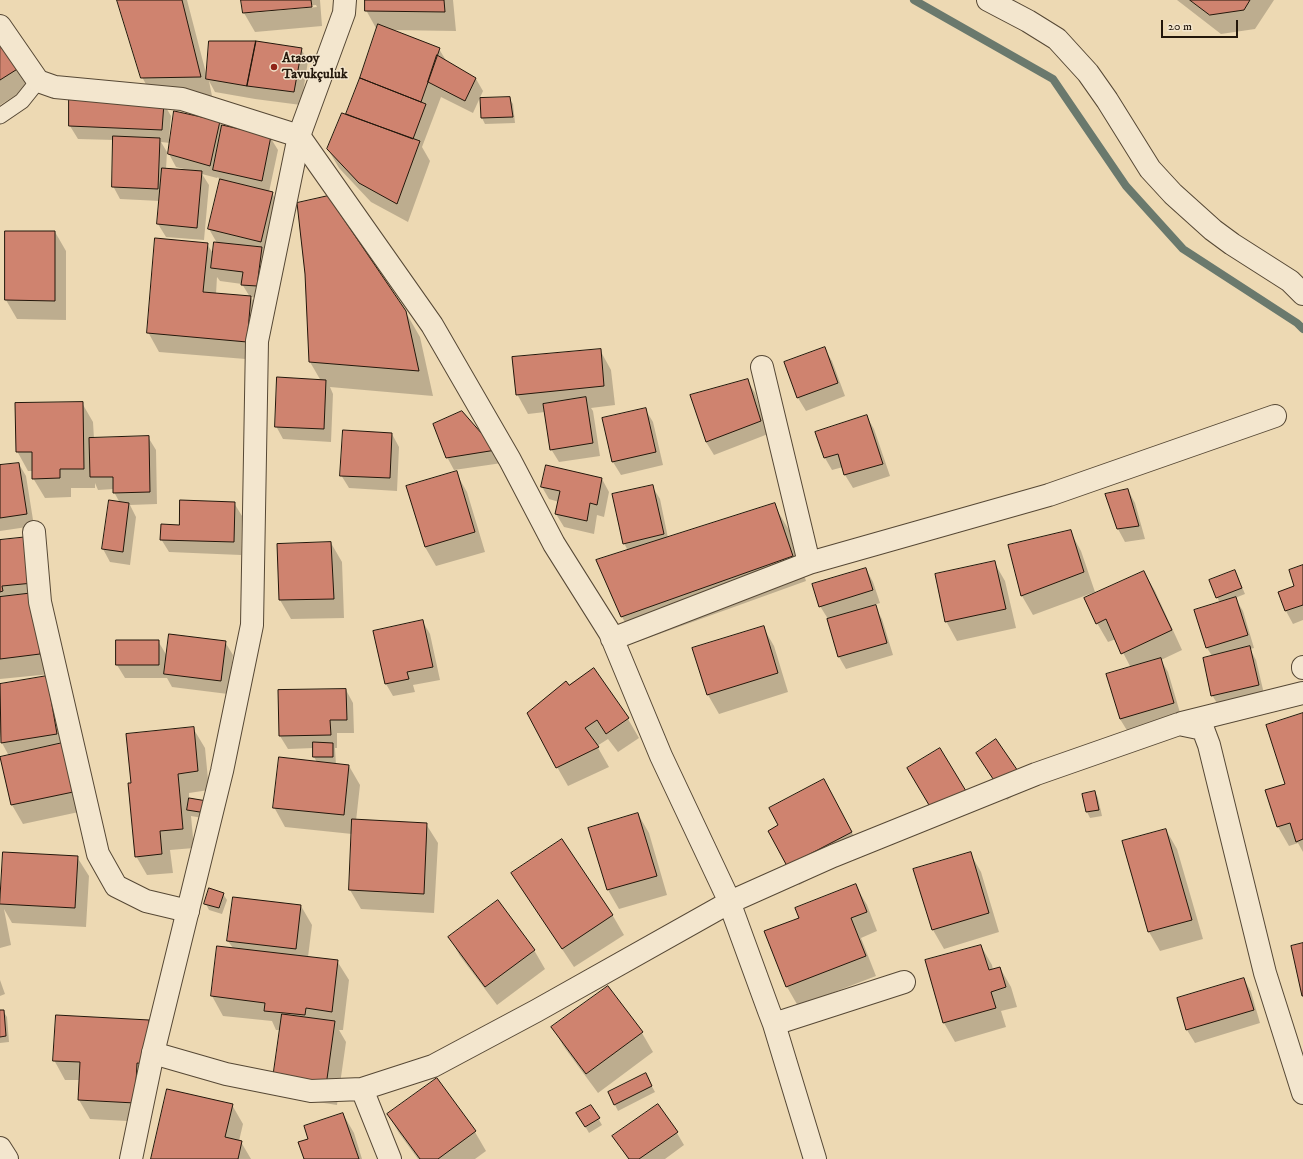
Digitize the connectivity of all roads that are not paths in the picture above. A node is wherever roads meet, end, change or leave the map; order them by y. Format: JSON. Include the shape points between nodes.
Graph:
{"nodes":[{"id":1,"x":345,"y":0,"type":"edge"},
{"id":2,"x":988,"y":0,"type":"edge"},
{"id":3,"x":0,"y":26,"type":"edge"},
{"id":4,"x":38,"y":81,"type":"junction"},
{"id":5,"x":0,"y":116,"type":"edge"},
{"id":6,"x":299,"y":136,"type":"junction"},
{"id":7,"x":1303,"y":294,"type":"edge"},
{"id":8,"x":762,"y":367,"type":"dead end"},
{"id":9,"x":1275,"y":416,"type":"dead end"},
{"id":10,"x":34,"y":532,"type":"dead end"},
{"id":11,"x":809,"y":563,"type":"junction"},
{"id":12,"x":612,"y":639,"type":"junction"},
{"id":13,"x":1303,"y":693,"type":"edge"},
{"id":14,"x":1179,"y":724,"type":"junction"},
{"id":15,"x":730,"y":902,"type":"junction"},
{"id":16,"x":188,"y":911,"type":"junction"},
{"id":17,"x":904,"y":982,"type":"dead end"},
{"id":18,"x":774,"y":1024,"type":"junction"},
{"id":19,"x":153,"y":1053,"type":"junction"},
{"id":20,"x":362,"y":1089,"type":"junction"},
{"id":21,"x":1303,"y":1093,"type":"edge"},
{"id":22,"x":0,"y":1148,"type":"edge"},
{"id":23,"x":7,"y":1159,"type":"edge"},
{"id":24,"x":131,"y":1159,"type":"edge"},
{"id":25,"x":390,"y":1159,"type":"edge"},
{"id":26,"x":815,"y":1159,"type":"edge"}],
"edges":[{"from":1,"to":6,"type":"street","via":[[344,13]]},
{"from":2,"to":7,"type":"street","via":[[1057,39],[1088,73],[1150,169],[1173,194],[1213,230],[1290,281]]},
{"from":3,"to":4,"type":"street"},
{"from":4,"to":5,"type":"lane","via":[[22,101]]},
{"from":4,"to":6,"type":"street","via":[[55,86],[182,98]]},
{"from":6,"to":12,"type":"street","via":[[432,325],[510,460],[554,544]]},
{"from":6,"to":16,"type":"street","via":[[257,340],[252,625],[222,770]]},
{"from":8,"to":11,"type":"street"},
{"from":9,"to":11,"type":"street","via":[[1049,495]]},
{"from":10,"to":16,"type":"street","via":[[40,602],[98,854],[116,886],[146,901]]},
{"from":11,"to":12,"type":"street"},
{"from":12,"to":15,"type":"street","via":[[661,756]]},
{"from":13,"to":14,"type":"street"},
{"from":14,"to":15,"type":"street","via":[[1036,774],[833,856]]},
{"from":14,"to":21,"type":"street","via":[[1203,729],[1209,745],[1265,973]]},
{"from":15,"to":18,"type":"street"},
{"from":15,"to":20,"type":"street","via":[[433,1066]]},
{"from":16,"to":19,"type":"street"},
{"from":17,"to":18,"type":"street"},
{"from":18,"to":26,"type":"street"},
{"from":19,"to":20,"type":"street","via":[[226,1074],[311,1091]]},
{"from":19,"to":24,"type":"street"},
{"from":20,"to":25,"type":"street"},
{"from":22,"to":23,"type":"street"}]}
